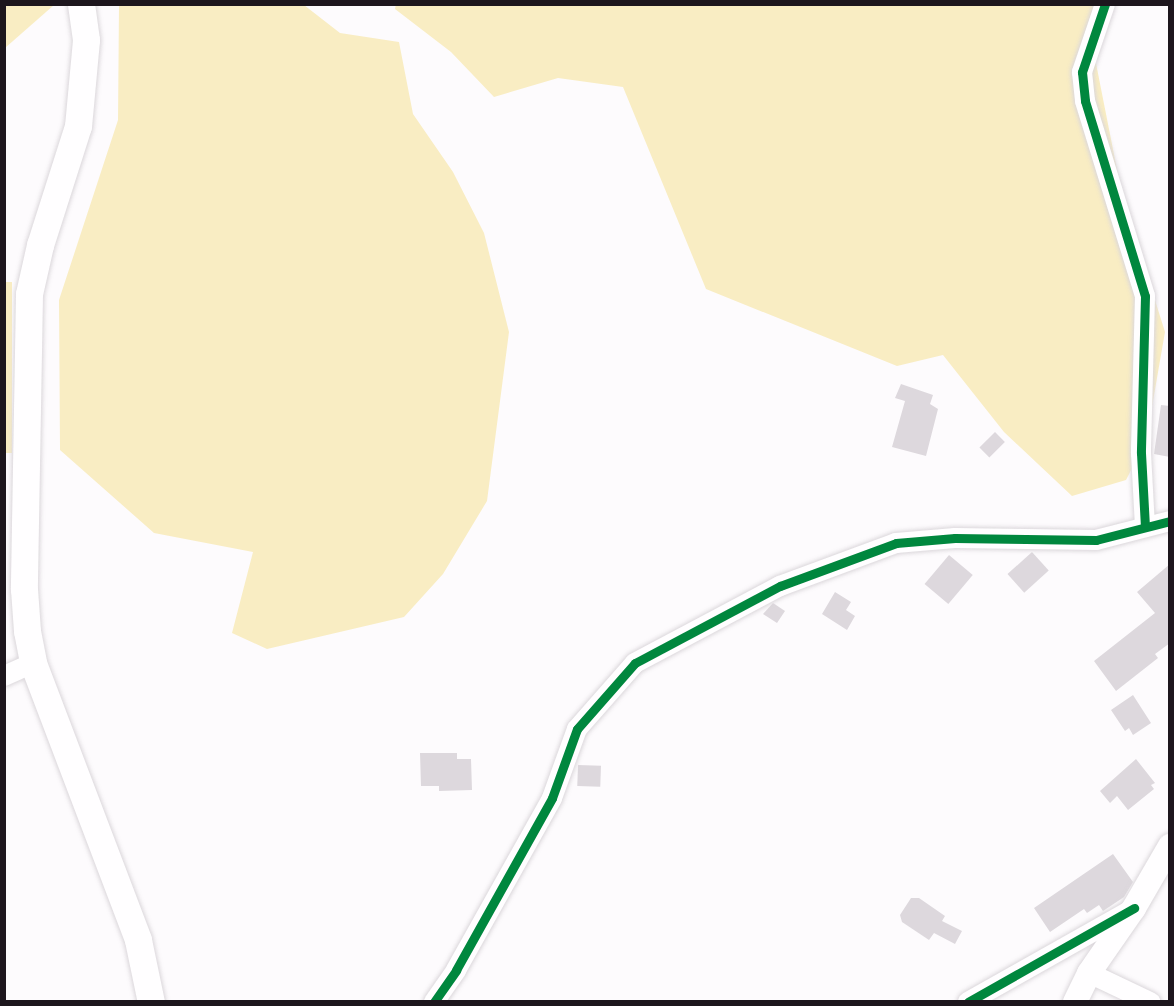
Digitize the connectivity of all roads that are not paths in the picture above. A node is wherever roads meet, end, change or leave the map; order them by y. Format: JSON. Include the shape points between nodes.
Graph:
{"nodes":[{"id":1,"x":81,"y":4,"type":"edge"},
{"id":2,"x":95,"y":4,"type":"edge"},
{"id":3,"x":1105,"y":4,"type":"edge"},
{"id":4,"x":34,"y":466,"type":"junction"},
{"id":5,"x":1170,"y":521,"type":"edge"},
{"id":6,"x":1145,"y":527,"type":"junction"},
{"id":7,"x":33,"y":663,"type":"junction"},
{"id":8,"x":4,"y":676,"type":"edge"},
{"id":9,"x":1167,"y":858,"type":"edge"},
{"id":10,"x":1134,"y":908,"type":"junction"},
{"id":11,"x":1089,"y":973,"type":"junction"},
{"id":12,"x":151,"y":1002,"type":"edge"},
{"id":13,"x":166,"y":1002,"type":"edge"},
{"id":14,"x":434,"y":1002,"type":"edge"},
{"id":15,"x":968,"y":1002,"type":"edge"},
{"id":16,"x":1075,"y":1002,"type":"edge"},
{"id":17,"x":1150,"y":1002,"type":"edge"}],
"edges":[{"from":1,"to":4,"type":"main road","via":[[86,39],[78,126],[40,245],[29,294]]},
{"from":2,"to":4,"type":"main road","via":[[99,49],[92,128],[67,197],[51,261]]},
{"from":3,"to":6,"type":"street","via":[[1082,72],[1085,101],[1145,296],[1141,453]]},
{"from":4,"to":7,"type":"main road","via":[[24,589]]},
{"from":4,"to":13,"type":"main road","via":[[38,577],[48,661],[144,916]]},
{"from":5,"to":6,"type":"street"},
{"from":6,"to":14,"type":"street","via":[[1095,540],[955,538],[896,543],[780,586],[635,663],[577,729],[547,807],[462,960]]},
{"from":7,"to":8,"type":"street"},
{"from":7,"to":12,"type":"main road","via":[[138,940]]},
{"from":9,"to":10,"type":"street"},
{"from":10,"to":11,"type":"street"},
{"from":10,"to":15,"type":"street"},
{"from":11,"to":16,"type":"street"},
{"from":11,"to":17,"type":"street"}]}
